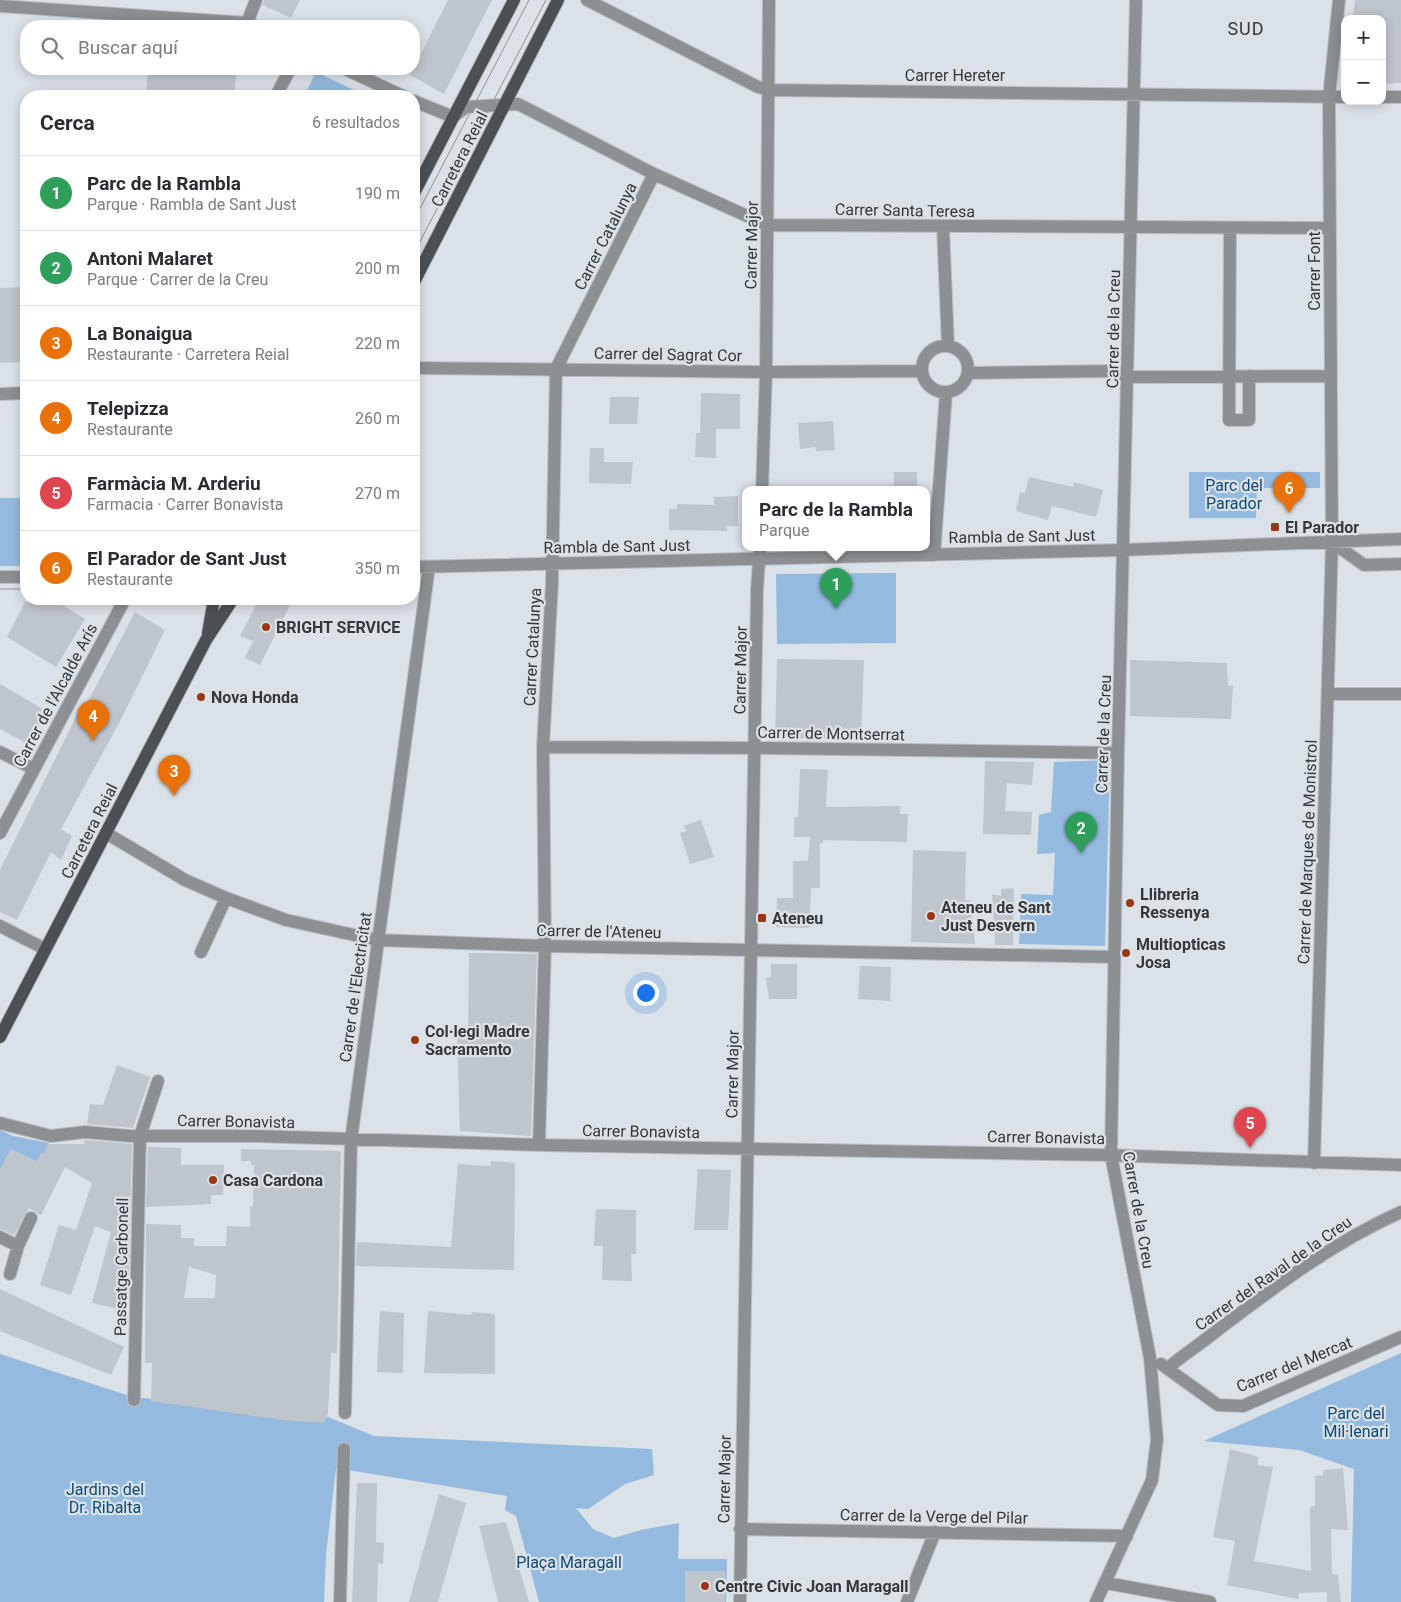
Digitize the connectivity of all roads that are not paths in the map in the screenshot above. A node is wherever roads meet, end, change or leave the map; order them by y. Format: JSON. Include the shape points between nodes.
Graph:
{"nodes":[{"id":1,"x":256,"y":0,"type":"edge"},
{"id":2,"x":514,"y":0,"type":"edge"},
{"id":3,"x":558,"y":0,"type":"edge"},
{"id":4,"x":587,"y":0,"type":"edge"},
{"id":5,"x":769,"y":0,"type":"edge"},
{"id":6,"x":1136,"y":0,"type":"edge"},
{"id":7,"x":1340,"y":0,"type":"edge"},
{"id":8,"x":0,"y":6,"type":"edge"},
{"id":9,"x":195,"y":20,"type":"edge"},
{"id":10,"x":252,"y":20,"type":"edge"},
{"id":11,"x":287,"y":75,"type":"edge"},
{"id":12,"x":358,"y":75,"type":"edge"},
{"id":13,"x":279,"y":90,"type":"edge"},
{"id":14,"x":390,"y":90,"type":"edge"},
{"id":15,"x":770,"y":90,"type":"junction"},
{"id":16,"x":1134,"y":93,"type":"junction"},
{"id":17,"x":1329,"y":96,"type":"junction"},
{"id":18,"x":1341,"y":97,"type":"edge"},
{"id":19,"x":1386,"y":97,"type":"edge"},
{"id":20,"x":1401,"y":97,"type":"edge"},
{"id":21,"x":420,"y":103,"type":"edge"},
{"id":22,"x":506,"y":104,"type":"junction"},
{"id":23,"x":453,"y":117,"type":"junction"},
{"id":24,"x":654,"y":174,"type":"junction"},
{"id":25,"x":420,"y":181,"type":"edge"},
{"id":26,"x":767,"y":225,"type":"junction"},
{"id":27,"x":943,"y":227,"type":"junction"},
{"id":28,"x":1131,"y":228,"type":"junction"},
{"id":29,"x":1330,"y":228,"type":"junction"},
{"id":30,"x":1230,"y":229,"type":"junction"},
{"id":31,"x":420,"y":270,"type":"edge"},
{"id":32,"x":948,"y":346,"type":"junction"},
{"id":33,"x":420,"y":368,"type":"edge"},
{"id":34,"x":556,"y":369,"type":"junction"},
{"id":35,"x":922,"y":371,"type":"junction"},
{"id":36,"x":766,"y":372,"type":"junction"},
{"id":37,"x":968,"y":373,"type":"junction"},
{"id":38,"x":1230,"y":376,"type":"junction"},
{"id":39,"x":1249,"y":376,"type":"junction"},
{"id":40,"x":1330,"y":376,"type":"junction"},
{"id":41,"x":1128,"y":377,"type":"junction"},
{"id":42,"x":946,"y":392,"type":"junction"},
{"id":43,"x":20,"y":393,"type":"edge"},
{"id":44,"x":0,"y":394,"type":"edge"},
{"id":45,"x":762,"y":486,"type":"edge"},
{"id":46,"x":1401,"y":539,"type":"edge"},
{"id":47,"x":1332,"y":542,"type":"junction"},
{"id":48,"x":1124,"y":550,"type":"junction"},
{"id":49,"x":759,"y":553,"type":"edge"},
{"id":50,"x":934,"y":555,"type":"junction"},
{"id":51,"x":552,"y":564,"type":"junction"},
{"id":52,"x":1401,"y":564,"type":"edge"},
{"id":53,"x":420,"y":567,"type":"edge"},
{"id":54,"x":429,"y":567,"type":"junction"},
{"id":55,"x":0,"y":577,"type":"edge"},
{"id":56,"x":20,"y":577,"type":"edge"},
{"id":57,"x":122,"y":605,"type":"edge"},
{"id":58,"x":213,"y":605,"type":"edge"},
{"id":59,"x":229,"y":605,"type":"edge"},
{"id":60,"x":206,"y":640,"type":"junction"},
{"id":61,"x":1329,"y":694,"type":"junction"},
{"id":62,"x":1401,"y":694,"type":"edge"},
{"id":63,"x":543,"y":748,"type":"junction"},
{"id":64,"x":755,"y":748,"type":"junction"},
{"id":65,"x":0,"y":752,"type":"edge"},
{"id":66,"x":1118,"y":753,"type":"junction"},
{"id":67,"x":34,"y":769,"type":"junction"},
{"id":68,"x":0,"y":833,"type":"edge"},
{"id":69,"x":106,"y":833,"type":"junction"},
{"id":70,"x":226,"y":898,"type":"junction"},
{"id":71,"x":0,"y":926,"type":"edge"},
{"id":72,"x":377,"y":940,"type":"junction"},
{"id":73,"x":545,"y":946,"type":"junction"},
{"id":74,"x":46,"y":949,"type":"junction"},
{"id":75,"x":751,"y":950,"type":"junction"},
{"id":76,"x":201,"y":952,"type":"dead end"},
{"id":77,"x":1114,"y":957,"type":"junction"},
{"id":78,"x":0,"y":1037,"type":"edge"},
{"id":79,"x":158,"y":1081,"type":"dead end"},
{"id":80,"x":0,"y":1123,"type":"edge"},
{"id":81,"x":140,"y":1136,"type":"junction"},
{"id":82,"x":351,"y":1140,"type":"junction"},
{"id":83,"x":540,"y":1145,"type":"junction"},
{"id":84,"x":747,"y":1149,"type":"junction"},
{"id":85,"x":1111,"y":1155,"type":"junction"},
{"id":86,"x":1314,"y":1163,"type":"junction"},
{"id":87,"x":1401,"y":1165,"type":"edge"},
{"id":88,"x":1401,"y":1212,"type":"edge"},
{"id":89,"x":31,"y":1218,"type":"dead end"},
{"id":90,"x":0,"y":1237,"type":"edge"},
{"id":91,"x":18,"y":1246,"type":"junction"},
{"id":92,"x":10,"y":1274,"type":"dead end"},
{"id":93,"x":1401,"y":1336,"type":"edge"},
{"id":94,"x":1150,"y":1358,"type":"junction"},
{"id":95,"x":1168,"y":1368,"type":"junction"},
{"id":96,"x":134,"y":1400,"type":"dead end"},
{"id":97,"x":345,"y":1413,"type":"dead end"},
{"id":98,"x":344,"y":1449,"type":"dead end"},
{"id":99,"x":740,"y":1529,"type":"junction"},
{"id":100,"x":935,"y":1532,"type":"junction"},
{"id":101,"x":1127,"y":1536,"type":"junction"},
{"id":102,"x":1106,"y":1583,"type":"junction"},
{"id":103,"x":340,"y":1602,"type":"edge"},
{"id":104,"x":740,"y":1602,"type":"edge"},
{"id":105,"x":907,"y":1602,"type":"edge"},
{"id":106,"x":1096,"y":1602,"type":"edge"},
{"id":107,"x":1210,"y":1602,"type":"edge"}],
"edges":[{"from":1,"to":10,"type":"street"},
{"from":2,"to":23,"type":"main road","name":"Carretera Reial"},
{"from":3,"to":22,"type":"main road","name":"Carretera Reial"},
{"from":4,"to":15,"type":"street","name":"Carrer Hereter"},
{"from":5,"to":15,"type":"street","name":"Carrer Major"},
{"from":6,"to":16,"type":"street","name":"Carrer de la Creu"},
{"from":7,"to":17,"type":"street","name":"Carrer Font"},
{"from":8,"to":9,"type":"street"},
{"from":11,"to":13,"type":"street"},
{"from":12,"to":14,"type":"street"},
{"from":15,"to":16,"type":"street","name":"Carrer Hereter"},
{"from":15,"to":26,"type":"street","name":"Carrer Major"},
{"from":16,"to":17,"type":"street","name":"Carrer Hereter"},
{"from":16,"to":28,"type":"street","name":"Carrer de la Creu"},
{"from":17,"to":18,"type":"street","name":"Carrer Hereter"},
{"from":17,"to":29,"type":"street","name":"Carrer Font"},
{"from":19,"to":20,"type":"street"},
{"from":21,"to":23,"type":"street"},
{"from":22,"to":23,"type":"street","name":"Carretera Reial","via":[[466,107]]},
{"from":22,"to":24,"type":"street","name":"Carrer Santa Teresa","via":[[518,104],[529,109]]},
{"from":22,"to":31,"type":"main road","name":"Carretera Reial"},
{"from":23,"to":25,"type":"main road","name":"Carretera Reial"},
{"from":24,"to":26,"type":"street","name":"Carrer Santa Teresa"},
{"from":24,"to":34,"type":"street","name":"Carrer Catalunya"},
{"from":26,"to":27,"type":"street","name":"Carrer Santa Teresa"},
{"from":26,"to":36,"type":"street","name":"Carrer Major"},
{"from":27,"to":28,"type":"street","name":"Carrer Santa Teresa"},
{"from":27,"to":32,"type":"street"},
{"from":28,"to":30,"type":"street","name":"Carrer Santa Teresa"},
{"from":28,"to":41,"type":"street","name":"Carrer de la Creu"},
{"from":29,"to":30,"type":"street","name":"Carrer Santa Teresa"},
{"from":29,"to":40,"type":"street","name":"Carrer Font"},
{"from":30,"to":38,"type":"street"},
{"from":32,"to":35,"type":"street","via":[[938,346],[929,352],[923,361]]},
{"from":32,"to":37,"type":"street","via":[[957,348],[964,355]]},
{"from":33,"to":34,"type":"street","name":"Carrer del Sagrat Cor"},
{"from":34,"to":36,"type":"street","name":"Carrer del Sagrat Cor"},
{"from":34,"to":51,"type":"street","name":"Carrer Catalunya"},
{"from":35,"to":36,"type":"street","name":"Carrer del Sagrat Cor"},
{"from":35,"to":42,"type":"street","via":[[930,387]]},
{"from":36,"to":45,"type":"street","name":"Carrer Major"},
{"from":37,"to":41,"type":"street","via":[[1115,371]]},
{"from":37,"to":42,"type":"street","via":[[961,386]]},
{"from":38,"to":39,"type":"street"},
{"from":38,"to":39,"type":"street","via":[[1229,420],[1249,420]]},
{"from":38,"to":41,"type":"street"},
{"from":39,"to":40,"type":"street"},
{"from":40,"to":47,"type":"street","name":"Carrer Font"},
{"from":41,"to":48,"type":"street","name":"Carrer de la Creu"},
{"from":42,"to":50,"type":"street"},
{"from":43,"to":44,"type":"street"},
{"from":46,"to":47,"type":"street","name":"Rambla de Sant Just"},
{"from":47,"to":48,"type":"street","name":"Rambla de Sant Just"},
{"from":47,"to":52,"type":"street","via":[[1364,565]]},
{"from":47,"to":61,"type":"street","name":"Carrer de Marques de Monistrol"},
{"from":48,"to":50,"type":"street","name":"Rambla de Sant Just"},
{"from":48,"to":66,"type":"street","name":"Carrer de la Creu"},
{"from":49,"to":50,"type":"street","name":"Rambla de Sant Just"},
{"from":49,"to":51,"type":"street","name":"Rambla de Sant Just"},
{"from":49,"to":64,"type":"street","name":"Carrer Major"},
{"from":51,"to":54,"type":"street","name":"Rambla de Sant Just"},
{"from":51,"to":63,"type":"street","name":"Carrer Catalunya"},
{"from":53,"to":54,"type":"street","name":"Rambla de Sant Just"},
{"from":54,"to":72,"type":"street","name":"Carrer de l'Electricitat"},
{"from":55,"to":56,"type":"street"},
{"from":57,"to":67,"type":"street","name":"Carrer de l'Alcalde Arís"},
{"from":58,"to":60,"type":"main road","name":"Carretera Reial"},
{"from":59,"to":60,"type":"main road","name":"Carretera Reial"},
{"from":60,"to":69,"type":"main road","name":"Carretera Reial"},
{"from":61,"to":62,"type":"street"},
{"from":61,"to":86,"type":"street","name":"Carrer de Marques de Monistrol"},
{"from":63,"to":64,"type":"street","name":"Carrer de Montserrat"},
{"from":63,"to":73,"type":"street","name":"Carrer Catalunya"},
{"from":64,"to":66,"type":"street","name":"Carrer de Montserrat"},
{"from":64,"to":75,"type":"street","name":"Carrer Major"},
{"from":65,"to":67,"type":"street"},
{"from":66,"to":77,"type":"street","name":"Carrer de la Creu"},
{"from":67,"to":68,"type":"street","name":"Carrer de l'Alcalde Arís"},
{"from":69,"to":70,"type":"street","name":"Carrer de l'Ateneu","via":[[185,880]]},
{"from":69,"to":74,"type":"main road","name":"Carretera Reial"},
{"from":70,"to":72,"type":"street","name":"Carrer de l'Ateneu","via":[[286,920]]},
{"from":70,"to":76,"type":"street"},
{"from":71,"to":74,"type":"street"},
{"from":72,"to":73,"type":"street","name":"Carrer de l'Ateneu"},
{"from":72,"to":82,"type":"street","name":"Carrer de l'Electricitat"},
{"from":73,"to":75,"type":"street","name":"Carrer de l'Ateneu"},
{"from":73,"to":83,"type":"street","name":"Carrer Catalunya"},
{"from":74,"to":78,"type":"main road","name":"Carretera Reial"},
{"from":75,"to":77,"type":"street","name":"Carrer de l'Ateneu"},
{"from":75,"to":84,"type":"street","name":"Carrer Major"},
{"from":77,"to":85,"type":"street","name":"Carrer de la Creu"},
{"from":79,"to":81,"type":"street","name":"Passatge Carbonell"},
{"from":80,"to":81,"type":"street","name":"Carrer Bonavista","via":[[51,1136],[85,1132]]},
{"from":81,"to":82,"type":"street","name":"Carrer Bonavista"},
{"from":81,"to":96,"type":"street","name":"Passatge Carbonell"},
{"from":82,"to":83,"type":"street","name":"Carrer Bonavista"},
{"from":82,"to":97,"type":"street","name":"Carrer de l'Electricitat"},
{"from":83,"to":84,"type":"street","name":"Carrer Bonavista"},
{"from":84,"to":85,"type":"street","name":"Carrer Bonavista"},
{"from":84,"to":99,"type":"street","name":"Carrer Major"},
{"from":85,"to":86,"type":"street","name":"Carrer Bonavista"},
{"from":85,"to":94,"type":"street","name":"Carrer de la Creu"},
{"from":86,"to":87,"type":"street","name":"Carrer Bonavista"},
{"from":88,"to":95,"type":"street","name":"Carrer del Raval de la Creu","via":[[1364,1228],[1331,1249],[1253,1302]]},
{"from":89,"to":91,"type":"street"},
{"from":90,"to":91,"type":"street"},
{"from":91,"to":92,"type":"street"},
{"from":93,"to":95,"type":"street","name":"Carrer del Mercat","via":[[1243,1406],[1218,1405]]},
{"from":94,"to":95,"type":"street","name":"Carrer del Mercat"},
{"from":94,"to":101,"type":"street","name":"Carrer de la Creu","via":[[1157,1439],[1152,1480]]},
{"from":98,"to":103,"type":"street"},
{"from":99,"to":100,"type":"street","name":"Carrer de la Verge del Pilar"},
{"from":99,"to":104,"type":"street","name":"Carrer Major"},
{"from":100,"to":101,"type":"street","name":"Carrer de la Verge del Pilar"},
{"from":100,"to":105,"type":"street"},
{"from":101,"to":102,"type":"street","name":"Carrer de la Creu"},
{"from":102,"to":106,"type":"street","name":"Carrer de la Creu"},
{"from":102,"to":107,"type":"street"}]}
